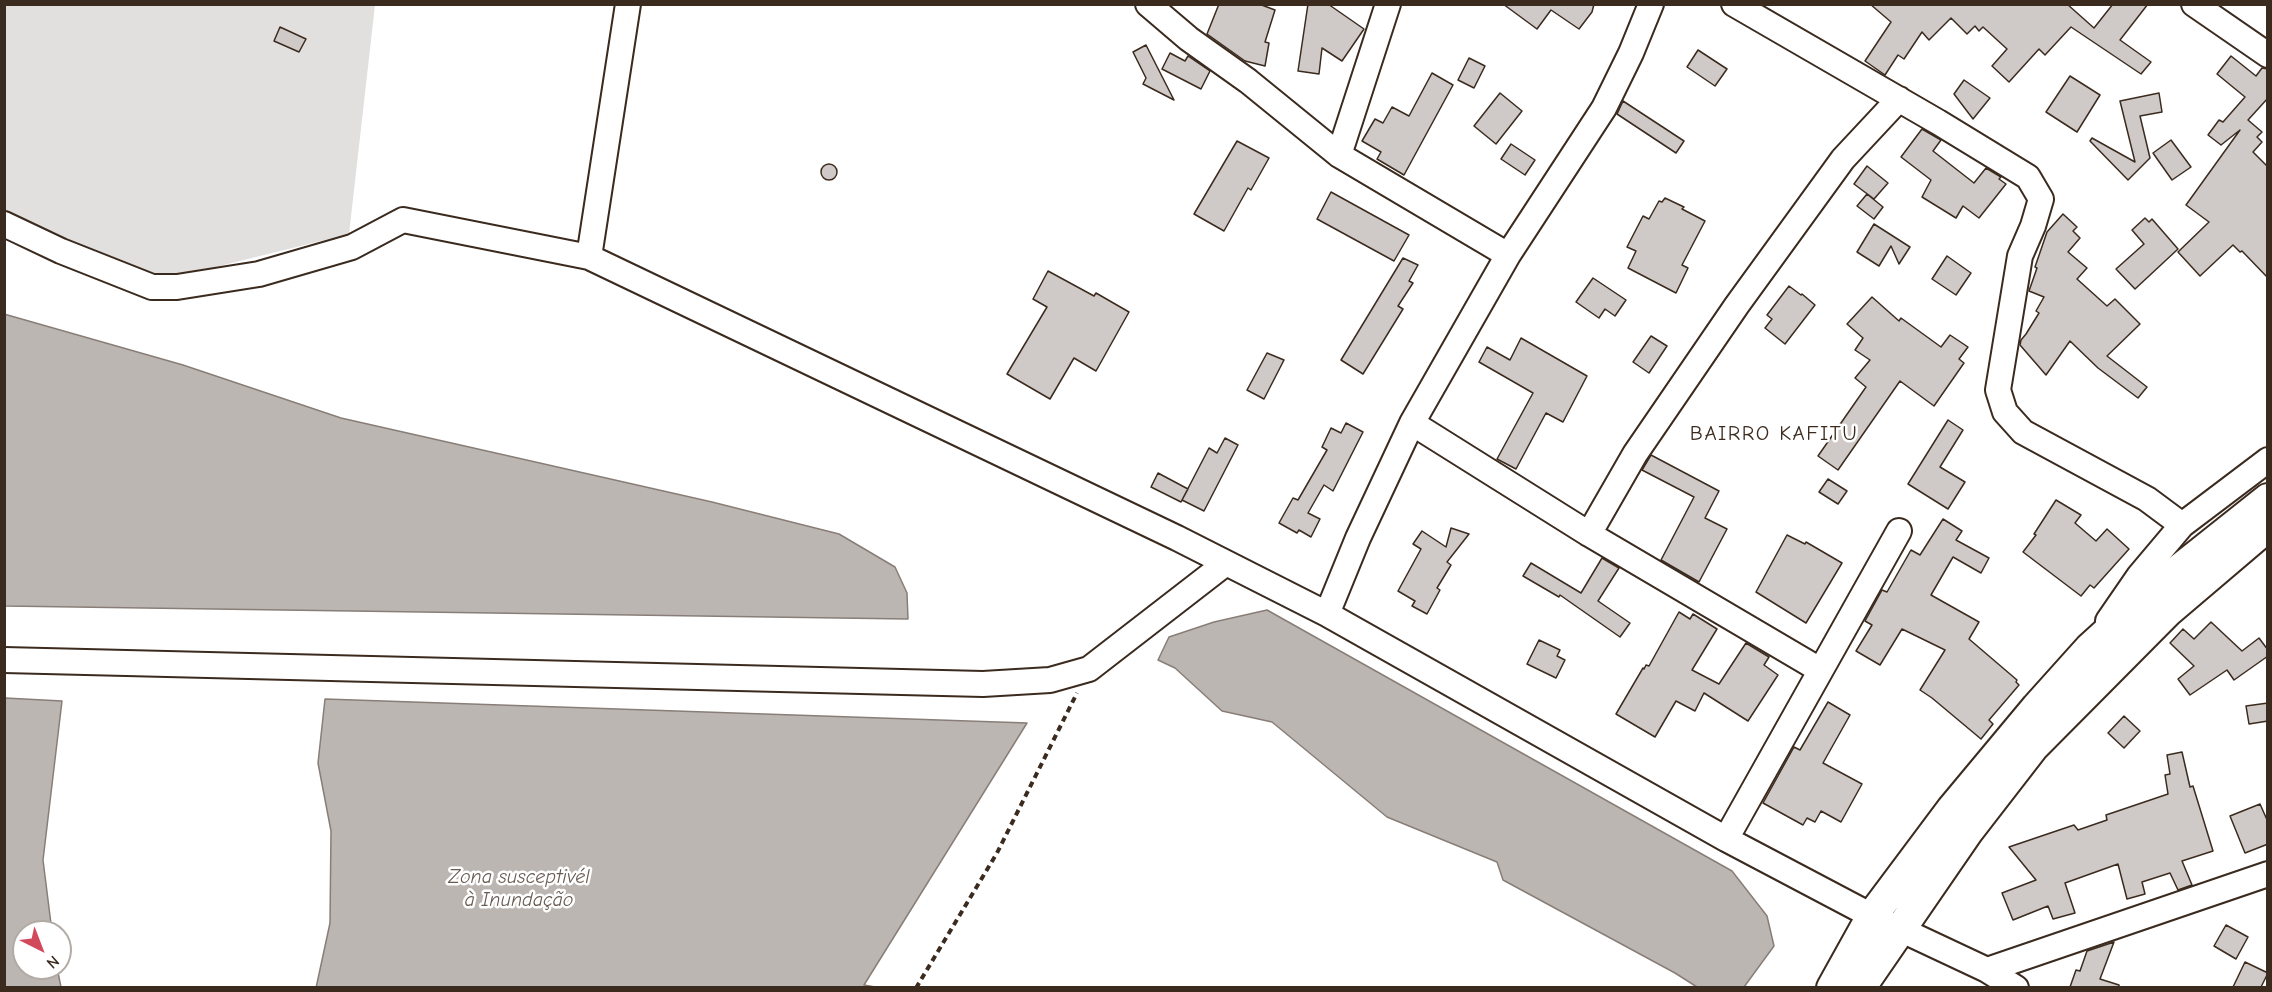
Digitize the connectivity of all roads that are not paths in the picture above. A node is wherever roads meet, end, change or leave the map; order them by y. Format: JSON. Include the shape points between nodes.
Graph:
{"nodes":[{"id":1,"x":628,"y":4,"type":"edge"},
{"id":2,"x":1148,"y":4,"type":"edge"},
{"id":3,"x":1388,"y":4,"type":"edge"},
{"id":4,"x":1651,"y":4,"type":"edge"},
{"id":5,"x":1734,"y":4,"type":"edge"},
{"id":6,"x":2194,"y":4,"type":"edge"},
{"id":7,"x":2268,"y":55,"type":"edge"},
{"id":8,"x":1899,"y":99,"type":"junction"},
{"id":9,"x":1339,"y":155,"type":"junction"},
{"id":10,"x":4,"y":224,"type":"edge"},
{"id":11,"x":1508,"y":255,"type":"junction"},
{"id":12,"x":589,"y":257,"type":"junction"},
{"id":13,"x":1412,"y":423,"type":"junction"},
{"id":14,"x":2268,"y":460,"type":"edge"},
{"id":15,"x":2268,"y":499,"type":"edge"},
{"id":16,"x":2182,"y":525,"type":"junction"},
{"id":17,"x":2268,"y":526,"type":"edge"},
{"id":18,"x":1899,"y":531,"type":"dead end"},
{"id":19,"x":1589,"y":534,"type":"junction"},
{"id":20,"x":1226,"y":563,"type":"junction"},
{"id":21,"x":1327,"y":614,"type":"junction"},
{"id":22,"x":2090,"y":648,"type":"junction"},
{"id":23,"x":4,"y":660,"type":"edge"},
{"id":24,"x":1820,"y":670,"type":"junction"},
{"id":25,"x":1726,"y":839,"type":"junction"},
{"id":26,"x":2268,"y":874,"type":"edge"},
{"id":27,"x":1872,"y":916,"type":"junction"},
{"id":28,"x":1898,"y":929,"type":"junction"},
{"id":29,"x":1987,"y":970,"type":"junction"},
{"id":30,"x":1832,"y":987,"type":"edge"},
{"id":31,"x":1860,"y":987,"type":"edge"},
{"id":32,"x":2016,"y":987,"type":"edge"}],
"edges":[{"from":1,"to":12,"type":"street"},
{"from":2,"to":9,"type":"street"},
{"from":3,"to":9,"type":"street"},
{"from":4,"to":11,"type":"street","via":[[1604,108]]},
{"from":5,"to":8,"type":"street"},
{"from":6,"to":7,"type":"street"},
{"from":8,"to":16,"type":"street","via":[[2028,177],[2041,199],[2020,256],[1998,390],[2005,412],[2023,432],[2147,499]]},
{"from":8,"to":19,"type":"street","via":[[1844,159],[1737,304],[1635,454]]},
{"from":9,"to":11,"type":"street"},
{"from":10,"to":12,"type":"street","via":[[152,287],[177,287],[258,274],[352,247],[403,220]]},
{"from":11,"to":13,"type":"street"},
{"from":12,"to":20,"type":"street"},
{"from":13,"to":19,"type":"street"},
{"from":13,"to":21,"type":"street"},
{"from":14,"to":16,"type":"street"},
{"from":15,"to":22,"type":"main road","via":[[2156,588]]},
{"from":16,"to":22,"type":"street","via":[[2139,576]]},
{"from":17,"to":28,"type":"main road","via":[[2168,611],[2033,747]]},
{"from":18,"to":24,"type":"street"},
{"from":19,"to":24,"type":"street"},
{"from":20,"to":21,"type":"street"},
{"from":20,"to":23,"type":"street","via":[[1089,669],[1050,680],[983,684]]},
{"from":21,"to":25,"type":"street"},
{"from":22,"to":27,"type":"main road","via":[[1953,809]]},
{"from":24,"to":25,"type":"street"},
{"from":25,"to":27,"type":"street"},
{"from":26,"to":29,"type":"street"},
{"from":27,"to":28,"type":"street"},
{"from":27,"to":30,"type":"main road"},
{"from":28,"to":29,"type":"street"},
{"from":28,"to":31,"type":"main road"},
{"from":29,"to":32,"type":"street"}]}
